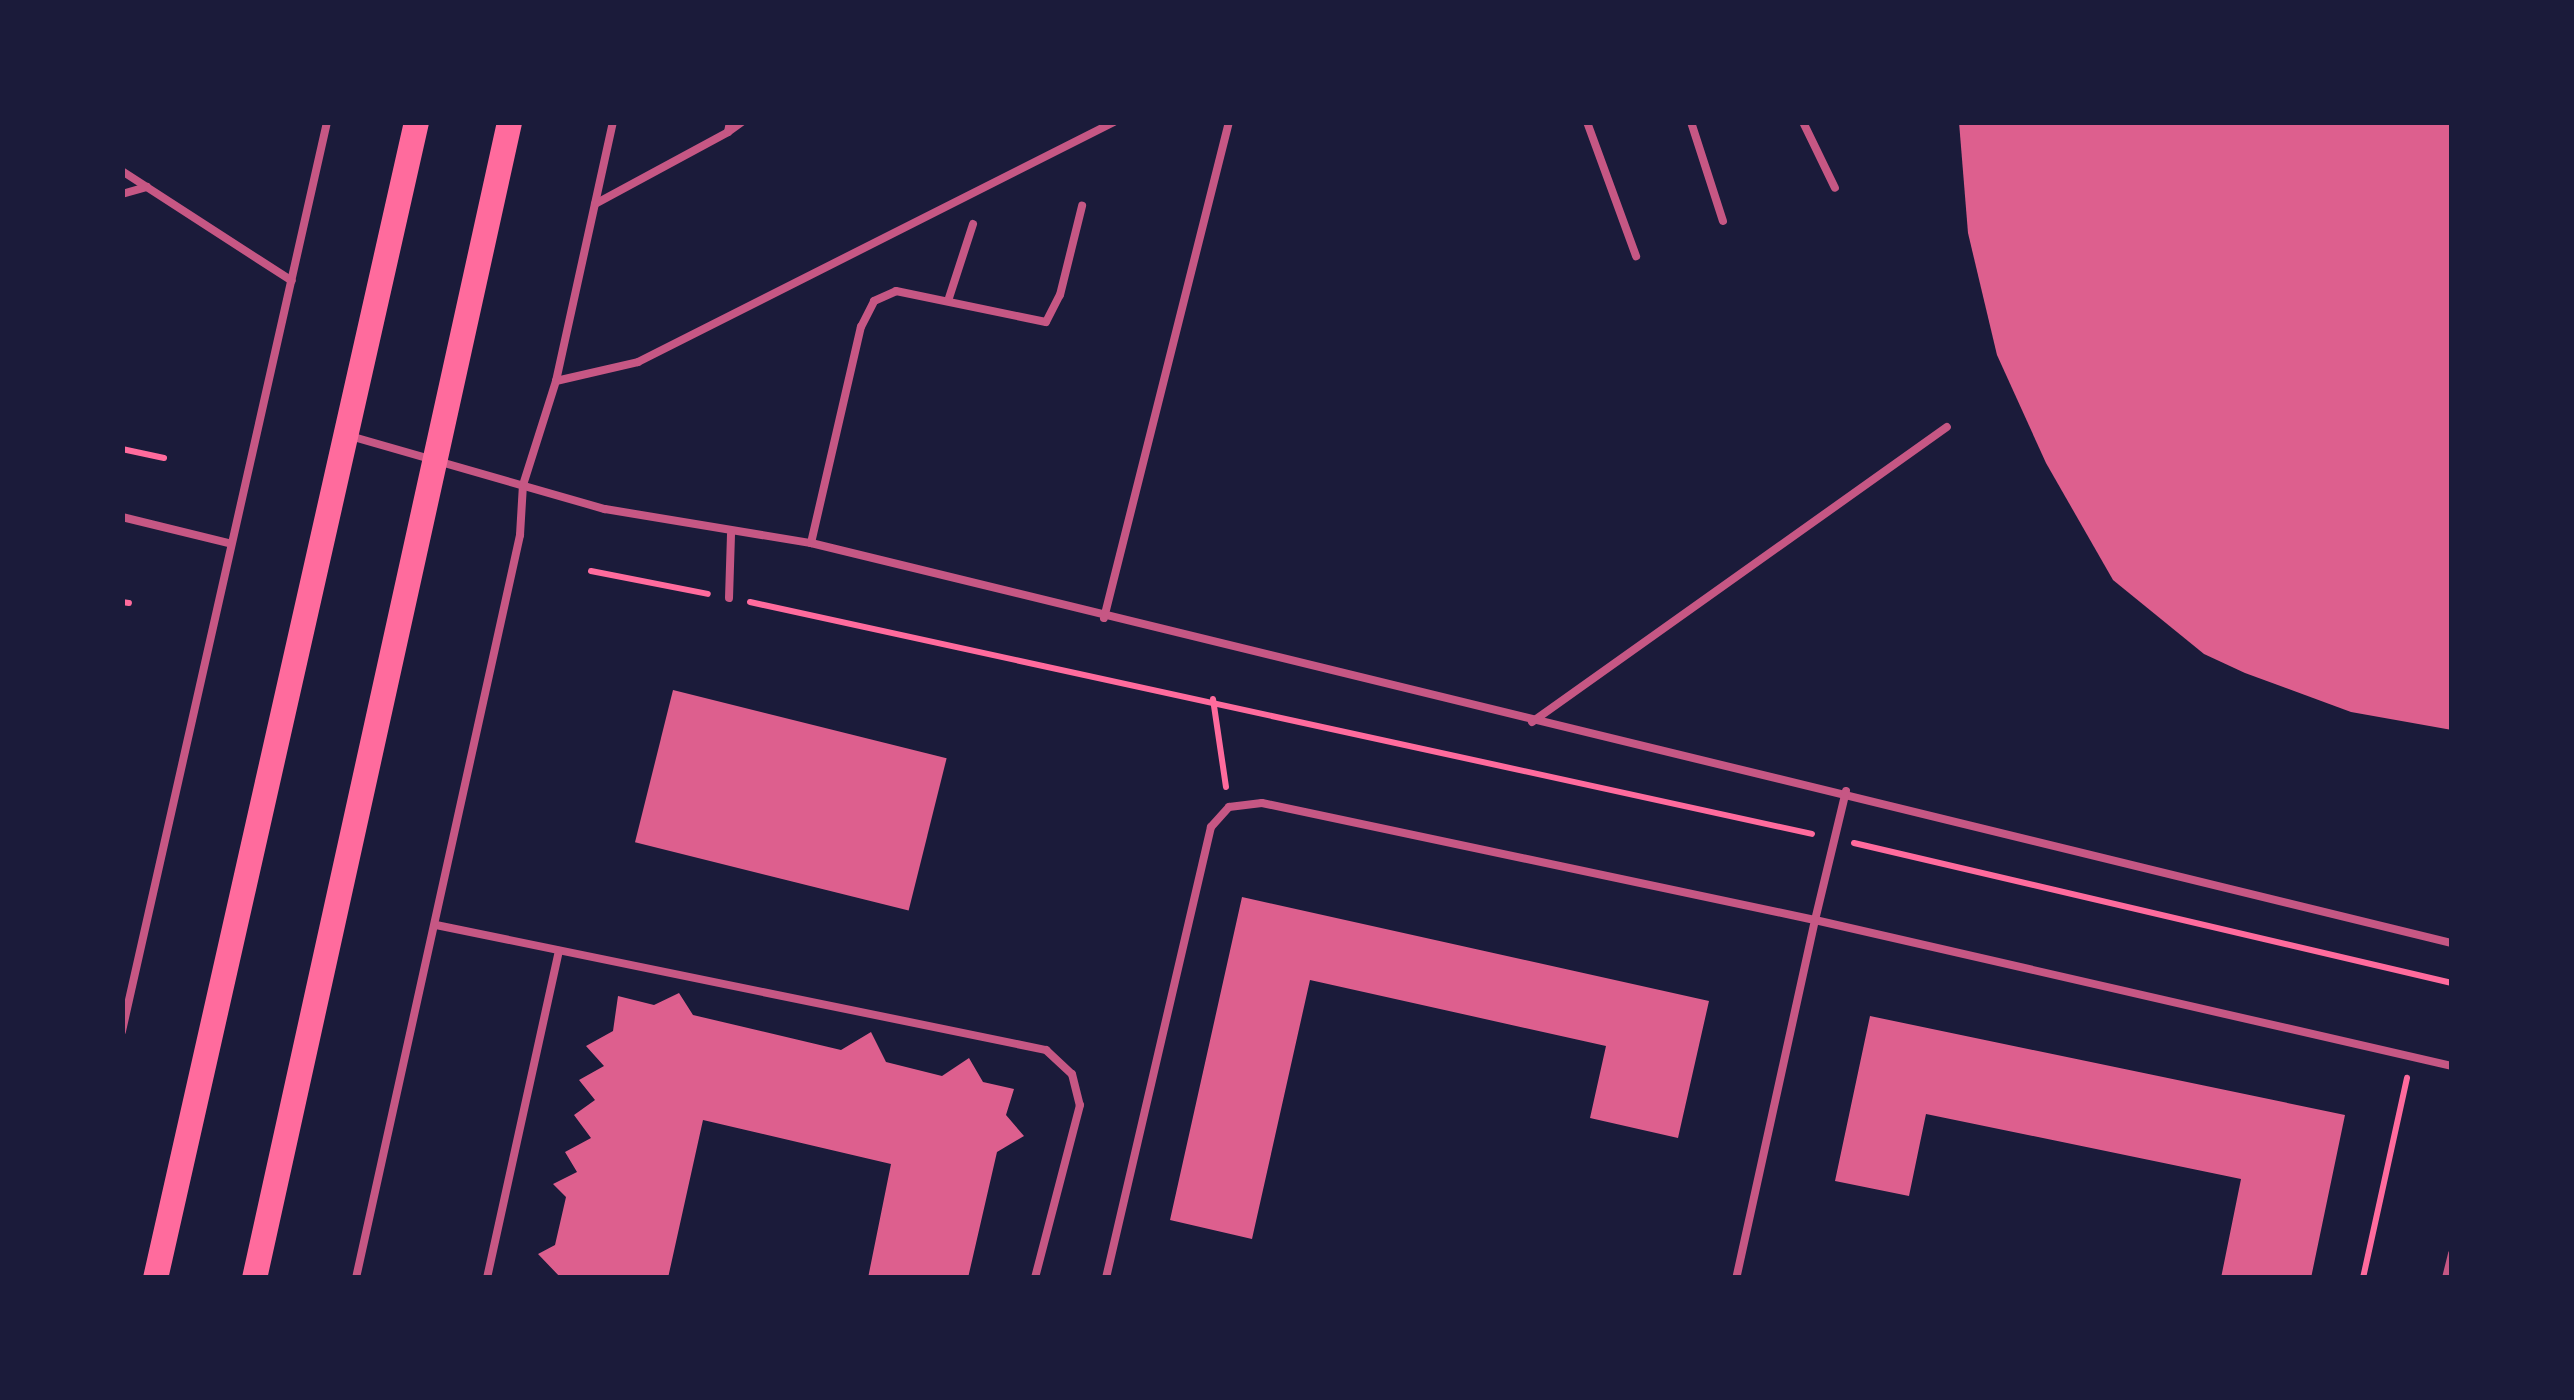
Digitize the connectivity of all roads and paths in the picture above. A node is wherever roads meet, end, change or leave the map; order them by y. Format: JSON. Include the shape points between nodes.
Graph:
{"nodes":[{"id":1,"x":327,"y":122,"type":"edge"},
{"id":2,"x":416,"y":122,"type":"edge"},
{"id":3,"x":509,"y":122,"type":"edge"},
{"id":4,"x":613,"y":122,"type":"edge"},
{"id":5,"x":742,"y":122,"type":"edge"},
{"id":6,"x":1114,"y":122,"type":"edge"},
{"id":7,"x":1229,"y":122,"type":"edge"},
{"id":8,"x":1587,"y":122,"type":"edge"},
{"id":9,"x":1690,"y":122,"type":"edge"},
{"id":10,"x":1803,"y":122,"type":"edge"},
{"id":11,"x":729,"y":127,"type":"edge"},
{"id":12,"x":122,"y":171,"type":"edge"},
{"id":13,"x":147,"y":187,"type":"junction"},
{"id":14,"x":1836,"y":188,"type":"dead end"},
{"id":15,"x":122,"y":194,"type":"edge"},
{"id":16,"x":595,"y":204,"type":"junction"},
{"id":17,"x":1082,"y":206,"type":"dead end"},
{"id":18,"x":1723,"y":221,"type":"dead end"},
{"id":19,"x":973,"y":224,"type":"dead end"},
{"id":20,"x":1636,"y":256,"type":"dead end"},
{"id":21,"x":292,"y":280,"type":"junction"},
{"id":22,"x":948,"y":301,"type":"junction"},
{"id":23,"x":556,"y":381,"type":"junction"},
{"id":24,"x":1947,"y":427,"type":"dead end"},
{"id":25,"x":346,"y":435,"type":"junction"},
{"id":26,"x":122,"y":449,"type":"edge"},
{"id":27,"x":164,"y":458,"type":"dead end"},
{"id":28,"x":433,"y":458,"type":"junction"},
{"id":29,"x":523,"y":486,"type":"junction"},
{"id":30,"x":122,"y":517,"type":"edge"},
{"id":31,"x":731,"y":534,"type":"junction"},
{"id":32,"x":229,"y":543,"type":"junction"},
{"id":33,"x":811,"y":543,"type":"junction"},
{"id":34,"x":591,"y":570,"type":"dead end"},
{"id":35,"x":729,"y":598,"type":"junction"},
{"id":36,"x":1104,"y":618,"type":"junction"},
{"id":37,"x":1213,"y":699,"type":"junction"},
{"id":38,"x":1532,"y":722,"type":"junction"},
{"id":39,"x":1846,"y":791,"type":"junction"},
{"id":40,"x":1229,"y":808,"type":"junction"},
{"id":41,"x":1835,"y":839,"type":"junction"},
{"id":42,"x":1815,"y":920,"type":"junction"},
{"id":43,"x":436,"y":924,"type":"junction"},
{"id":44,"x":2452,"y":943,"type":"edge"},
{"id":45,"x":559,"y":951,"type":"junction"},
{"id":46,"x":2452,"y":983,"type":"edge"},
{"id":47,"x":122,"y":1031,"type":"edge"},
{"id":48,"x":2412,"y":1057,"type":"junction"},
{"id":49,"x":2452,"y":1066,"type":"edge"},
{"id":50,"x":2452,"y":1254,"type":"edge"},
{"id":51,"x":155,"y":1278,"type":"edge"},
{"id":52,"x":254,"y":1278,"type":"edge"},
{"id":53,"x":356,"y":1278,"type":"edge"},
{"id":54,"x":487,"y":1278,"type":"edge"},
{"id":55,"x":1036,"y":1278,"type":"edge"},
{"id":56,"x":1106,"y":1278,"type":"edge"},
{"id":57,"x":1736,"y":1278,"type":"edge"},
{"id":58,"x":2363,"y":1278,"type":"edge"},
{"id":59,"x":2446,"y":1278,"type":"edge"}],
"edges":[{"from":1,"to":21,"type":"lane"},
{"from":2,"to":25,"type":"main road"},
{"from":3,"to":28,"type":"main road"},
{"from":4,"to":16,"type":"lane"},
{"from":5,"to":11,"type":"lane"},
{"from":6,"to":23,"type":"lane","via":[[638,362]]},
{"from":7,"to":36,"type":"lane"},
{"from":8,"to":20,"type":"lane"},
{"from":9,"to":18,"type":"lane"},
{"from":10,"to":14,"type":"lane"},
{"from":11,"to":16,"type":"lane"},
{"from":12,"to":13,"type":"lane"},
{"from":13,"to":15,"type":"lane"},
{"from":13,"to":21,"type":"lane"},
{"from":16,"to":23,"type":"lane"},
{"from":17,"to":22,"type":"lane","via":[[1060,294],[1046,322]]},
{"from":19,"to":22,"type":"lane"},
{"from":21,"to":32,"type":"lane"},
{"from":22,"to":33,"type":"lane","via":[[896,290],[874,301],[861,327]]},
{"from":23,"to":29,"type":"lane"},
{"from":24,"to":38,"type":"lane"},
{"from":25,"to":28,"type":"lane"},
{"from":25,"to":51,"type":"main road"},
{"from":26,"to":27,"type":"path"},
{"from":28,"to":29,"type":"lane"},
{"from":28,"to":52,"type":"main road"},
{"from":29,"to":31,"type":"lane"},
{"from":29,"to":43,"type":"lane","via":[[520,535]]},
{"from":30,"to":32,"type":"lane"},
{"from":31,"to":33,"type":"lane"},
{"from":31,"to":35,"type":"lane"},
{"from":32,"to":47,"type":"lane"},
{"from":33,"to":36,"type":"lane"},
{"from":34,"to":35,"type":"path"},
{"from":35,"to":37,"type":"path"},
{"from":36,"to":38,"type":"lane"},
{"from":37,"to":40,"type":"path"},
{"from":37,"to":41,"type":"path"},
{"from":38,"to":39,"type":"lane"},
{"from":39,"to":41,"type":"lane"},
{"from":39,"to":44,"type":"lane"},
{"from":40,"to":42,"type":"lane","via":[[1262,804]]},
{"from":40,"to":56,"type":"lane","via":[[1211,827]]},
{"from":41,"to":42,"type":"lane"},
{"from":41,"to":46,"type":"path"},
{"from":42,"to":48,"type":"lane"},
{"from":42,"to":57,"type":"lane"},
{"from":43,"to":45,"type":"lane"},
{"from":43,"to":53,"type":"lane"},
{"from":45,"to":54,"type":"lane"},
{"from":45,"to":55,"type":"lane","via":[[1046,1050],[1072,1074],[1080,1106]]},
{"from":48,"to":49,"type":"lane"},
{"from":48,"to":58,"type":"path"},
{"from":50,"to":59,"type":"lane"}]}
